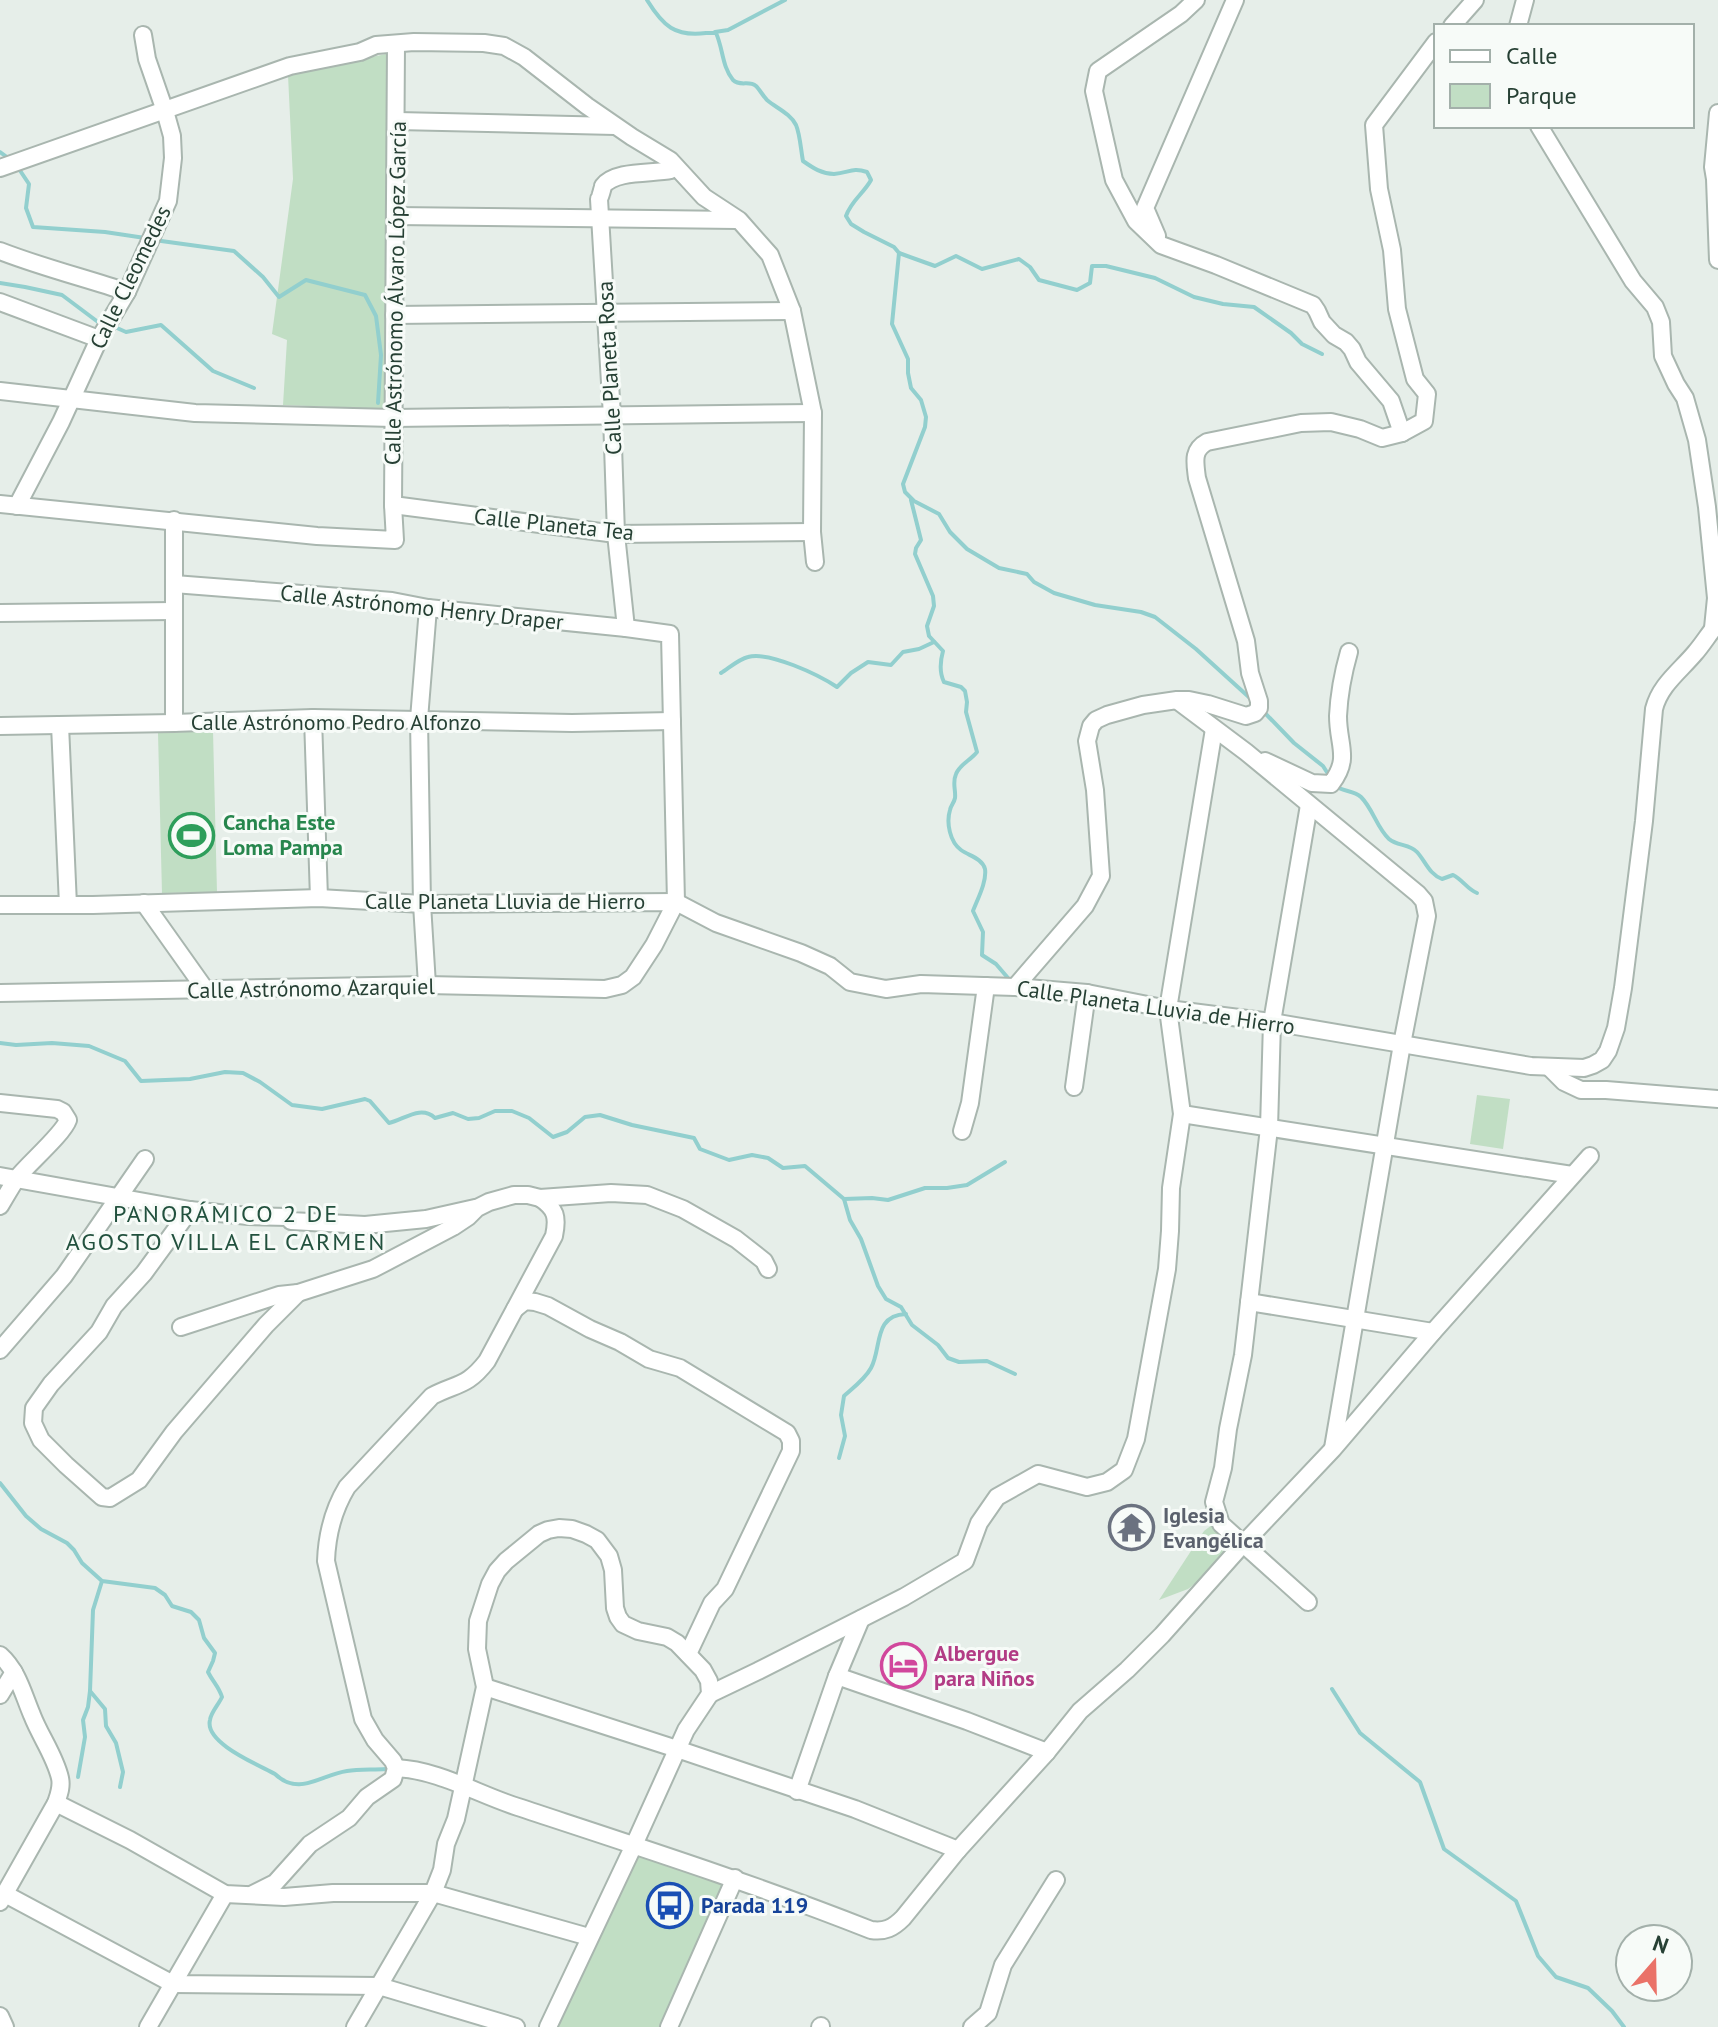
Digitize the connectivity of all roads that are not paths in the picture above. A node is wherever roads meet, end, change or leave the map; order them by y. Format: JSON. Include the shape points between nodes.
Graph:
{"nodes":[{"id":1,"x":1196,"y":0,"type":"edge"},
{"id":2,"x":1235,"y":0,"type":"edge"},
{"id":3,"x":1475,"y":0,"type":"edge"},
{"id":4,"x":1525,"y":0,"type":"edge"},
{"id":5,"x":1454,"y":24,"type":"edge"},
{"id":6,"x":1519,"y":24,"type":"edge"},
{"id":7,"x":143,"y":35,"type":"dead end"},
{"id":8,"x":396,"y":45,"type":"junction"},
{"id":9,"x":1434,"y":45,"type":"edge"},
{"id":10,"x":165,"y":111,"type":"junction"},
{"id":11,"x":1718,"y":113,"type":"edge"},
{"id":12,"x":397,"y":121,"type":"junction"},
{"id":13,"x":616,"y":126,"type":"junction"},
{"id":14,"x":1540,"y":128,"type":"edge"},
{"id":15,"x":674,"y":165,"type":"junction"},
{"id":16,"x":0,"y":168,"type":"edge"},
{"id":17,"x":395,"y":216,"type":"junction"},
{"id":18,"x":600,"y":219,"type":"junction"},
{"id":19,"x":739,"y":220,"type":"junction"},
{"id":20,"x":1161,"y":245,"type":"junction"},
{"id":21,"x":0,"y":251,"type":"edge"},
{"id":22,"x":1718,"y":260,"type":"edge"},
{"id":23,"x":127,"y":292,"type":"junction"},
{"id":24,"x":0,"y":302,"type":"edge"},
{"id":25,"x":792,"y":311,"type":"junction"},
{"id":26,"x":607,"y":313,"type":"junction"},
{"id":27,"x":394,"y":315,"type":"junction"},
{"id":28,"x":99,"y":339,"type":"junction"},
{"id":29,"x":0,"y":391,"type":"edge"},
{"id":30,"x":71,"y":399,"type":"junction"},
{"id":31,"x":813,"y":413,"type":"junction"},
{"id":32,"x":612,"y":416,"type":"junction"},
{"id":33,"x":393,"y":418,"type":"junction"},
{"id":34,"x":1402,"y":433,"type":"junction"},
{"id":35,"x":0,"y":504,"type":"edge"},
{"id":36,"x":393,"y":505,"type":"junction"},
{"id":37,"x":17,"y":506,"type":"junction"},
{"id":38,"x":174,"y":520,"type":"junction"},
{"id":39,"x":812,"y":532,"type":"junction"},
{"id":40,"x":616,"y":534,"type":"junction"},
{"id":41,"x":815,"y":562,"type":"dead end"},
{"id":42,"x":174,"y":584,"type":"junction"},
{"id":43,"x":428,"y":608,"type":"junction"},
{"id":44,"x":174,"y":611,"type":"junction"},
{"id":45,"x":0,"y":613,"type":"edge"},
{"id":46,"x":1716,"y":626,"type":"edge"},
{"id":47,"x":626,"y":628,"type":"junction"},
{"id":48,"x":1349,"y":652,"type":"dead end"},
{"id":49,"x":1177,"y":700,"type":"junction"},
{"id":50,"x":313,"y":718,"type":"junction"},
{"id":51,"x":419,"y":719,"type":"junction"},
{"id":52,"x":672,"y":721,"type":"junction"},
{"id":53,"x":174,"y":723,"type":"junction"},
{"id":54,"x":60,"y":725,"type":"junction"},
{"id":55,"x":0,"y":726,"type":"edge"},
{"id":56,"x":1214,"y":729,"type":"junction"},
{"id":57,"x":1246,"y":752,"type":"junction"},
{"id":58,"x":1309,"y":805,"type":"junction"},
{"id":59,"x":319,"y":898,"type":"junction"},
{"id":60,"x":676,"y":902,"type":"junction"},
{"id":61,"x":144,"y":903,"type":"junction"},
{"id":62,"x":422,"y":904,"type":"junction"},
{"id":63,"x":0,"y":905,"type":"edge"},
{"id":64,"x":68,"y":905,"type":"junction"},
{"id":65,"x":427,"y":985,"type":"junction"},
{"id":66,"x":986,"y":986,"type":"junction"},
{"id":67,"x":1015,"y":987,"type":"junction"},
{"id":68,"x":205,"y":989,"type":"junction"},
{"id":69,"x":0,"y":993,"type":"edge"},
{"id":70,"x":1087,"y":993,"type":"junction"},
{"id":71,"x":1168,"y":1009,"type":"junction"},
{"id":72,"x":1272,"y":1022,"type":"junction"},
{"id":73,"x":1402,"y":1044,"type":"junction"},
{"id":74,"x":1549,"y":1067,"type":"junction"},
{"id":75,"x":1074,"y":1087,"type":"dead end"},
{"id":76,"x":1718,"y":1099,"type":"edge"},
{"id":77,"x":0,"y":1103,"type":"edge"},
{"id":78,"x":1182,"y":1114,"type":"junction"},
{"id":79,"x":1269,"y":1128,"type":"junction"},
{"id":80,"x":962,"y":1131,"type":"dead end"},
{"id":81,"x":1385,"y":1146,"type":"junction"},
{"id":82,"x":1590,"y":1156,"type":"dead end"},
{"id":83,"x":145,"y":1159,"type":"dead end"},
{"id":84,"x":1572,"y":1175,"type":"junction"},
{"id":85,"x":8,"y":1178,"type":"edge"},
{"id":86,"x":540,"y":1198,"type":"junction"},
{"id":87,"x":119,"y":1199,"type":"junction"},
{"id":88,"x":0,"y":1206,"type":"edge"},
{"id":89,"x":477,"y":1208,"type":"junction"},
{"id":90,"x":190,"y":1210,"type":"junction"},
{"id":91,"x":768,"y":1269,"type":"dead end"},
{"id":92,"x":298,"y":1293,"type":"junction"},
{"id":93,"x":1249,"y":1302,"type":"junction"},
{"id":94,"x":515,"y":1309,"type":"junction"},
{"id":95,"x":1355,"y":1319,"type":"junction"},
{"id":96,"x":181,"y":1327,"type":"dead end"},
{"id":97,"x":1433,"y":1332,"type":"junction"},
{"id":98,"x":0,"y":1350,"type":"edge"},
{"id":99,"x":1333,"y":1449,"type":"junction"},
{"id":100,"x":1243,"y":1544,"type":"junction"},
{"id":101,"x":1308,"y":1602,"type":"dead end"},
{"id":102,"x":861,"y":1619,"type":"junction"},
{"id":103,"x":688,"y":1654,"type":"junction"},
{"id":104,"x":0,"y":1655,"type":"edge"},
{"id":105,"x":14,"y":1672,"type":"junction"},
{"id":106,"x":837,"y":1676,"type":"junction"},
{"id":107,"x":485,"y":1687,"type":"junction"},
{"id":108,"x":710,"y":1694,"type":"junction"},
{"id":109,"x":0,"y":1695,"type":"edge"},
{"id":110,"x":677,"y":1749,"type":"junction"},
{"id":111,"x":1047,"y":1752,"type":"junction"},
{"id":112,"x":396,"y":1768,"type":"junction"},
{"id":113,"x":462,"y":1786,"type":"junction"},
{"id":114,"x":797,"y":1791,"type":"junction"},
{"id":115,"x":56,"y":1803,"type":"junction"},
{"id":116,"x":634,"y":1845,"type":"junction"},
{"id":117,"x":958,"y":1850,"type":"junction"},
{"id":118,"x":735,"y":1878,"type":"junction"},
{"id":119,"x":1056,"y":1880,"type":"dead end"},
{"id":120,"x":433,"y":1893,"type":"junction"},
{"id":121,"x":225,"y":1894,"type":"junction"},
{"id":122,"x":253,"y":1894,"type":"junction"},
{"id":123,"x":2,"y":1898,"type":"edge"},
{"id":124,"x":589,"y":1937,"type":"junction"},
{"id":125,"x":173,"y":1984,"type":"junction"},
{"id":126,"x":379,"y":1986,"type":"junction"},
{"id":127,"x":0,"y":2016,"type":"edge"},
{"id":128,"x":5,"y":2027,"type":"edge"},
{"id":129,"x":148,"y":2027,"type":"edge"},
{"id":130,"x":355,"y":2027,"type":"edge"},
{"id":131,"x":516,"y":2027,"type":"edge"},
{"id":132,"x":548,"y":2027,"type":"edge"},
{"id":133,"x":669,"y":2027,"type":"edge"},
{"id":134,"x":972,"y":2027,"type":"edge"}],
"edges":[{"from":1,"to":20,"type":"street","via":[[1098,71],[1095,80],[1114,180],[1136,221]]},
{"from":2,"to":20,"type":"street","via":[[1145,208]]},
{"from":3,"to":5,"type":"street"},
{"from":4,"to":6,"type":"street"},
{"from":7,"to":10,"type":"street","name":"Calle Cleomedes"},
{"from":8,"to":10,"type":"street","via":[[290,66]]},
{"from":8,"to":12,"type":"street","name":"Calle Astrónomo Álvaro López García"},
{"from":8,"to":13,"type":"street","via":[[504,46]]},
{"from":9,"to":34,"type":"street","via":[[1374,125],[1397,309],[1415,379],[1427,394],[1424,421]]},
{"from":10,"to":16,"type":"street"},
{"from":10,"to":23,"type":"street","name":"Calle Cleomedes","via":[[173,158],[168,201]]},
{"from":11,"to":22,"type":"street","via":[[1713,167]]},
{"from":12,"to":13,"type":"street"},
{"from":12,"to":17,"type":"street","name":"Calle Astrónomo Álvaro López García"},
{"from":13,"to":15,"type":"street"},
{"from":14,"to":46,"type":"street","via":[[1661,322],[1663,356],[1685,398],[1697,440]]},
{"from":15,"to":18,"type":"street","name":"Calle Planeta Rosa","via":[[671,170],[611,180],[599,199]]},
{"from":15,"to":19,"type":"street","via":[[704,197]]},
{"from":17,"to":18,"type":"street"},
{"from":17,"to":27,"type":"street","name":"Calle Astrónomo Álvaro López García"},
{"from":18,"to":19,"type":"street"},
{"from":18,"to":26,"type":"street","name":"Calle Planeta Rosa"},
{"from":19,"to":25,"type":"street","via":[[770,255]]},
{"from":20,"to":34,"type":"street","via":[[1313,305],[1391,401]]},
{"from":21,"to":23,"type":"street"},
{"from":23,"to":28,"type":"street","name":"Calle Cleomedes"},
{"from":24,"to":28,"type":"street"},
{"from":25,"to":26,"type":"street"},
{"from":25,"to":31,"type":"street"},
{"from":26,"to":27,"type":"street"},
{"from":26,"to":32,"type":"street","name":"Calle Planeta Rosa"},
{"from":27,"to":33,"type":"street","name":"Calle Astrónomo Álvaro López García"},
{"from":28,"to":30,"type":"street","name":"Calle Cleomedes"},
{"from":29,"to":30,"type":"street"},
{"from":30,"to":33,"type":"street","via":[[195,413]]},
{"from":30,"to":37,"type":"street","name":"Calle Cleomedes"},
{"from":31,"to":32,"type":"street"},
{"from":31,"to":39,"type":"street"},
{"from":32,"to":33,"type":"street"},
{"from":32,"to":40,"type":"street","name":"Calle Planeta Rosa"},
{"from":33,"to":36,"type":"street","name":"Calle Astrónomo Álvaro López García"},
{"from":34,"to":49,"type":"street","via":[[1382,438],[1331,422],[1301,423],[1201,445],[1194,458],[1197,478],[1246,641],[1259,704],[1246,716]]},
{"from":35,"to":37,"type":"street"},
{"from":36,"to":38,"type":"street","name":"Calle Astrónomo Álvaro López García","via":[[395,540]]},
{"from":36,"to":40,"type":"street","name":"Calle Planeta Tea"},
{"from":37,"to":38,"type":"street"},
{"from":38,"to":42,"type":"street"},
{"from":39,"to":40,"type":"street","name":"Calle Planeta Tea"},
{"from":39,"to":41,"type":"street"},
{"from":40,"to":47,"type":"street","name":"Calle Planeta Rosa"},
{"from":42,"to":43,"type":"street","name":"Calle Astrónomo Henry Draper"},
{"from":42,"to":44,"type":"street"},
{"from":43,"to":47,"type":"street","name":"Calle Astrónomo Henry Draper"},
{"from":43,"to":51,"type":"street"},
{"from":44,"to":45,"type":"street"},
{"from":44,"to":53,"type":"street"},
{"from":46,"to":74,"type":"street","name":"Calle Planeta Lluvia de Hierro","via":[[1679,668],[1654,709],[1623,988],[1608,1051],[1584,1068]]},
{"from":47,"to":52,"type":"street","name":"Calle Astrónomo Henry Draper","via":[[670,634]]},
{"from":48,"to":57,"type":"street","via":[[1338,718],[1341,771],[1331,784],[1312,783]]},
{"from":49,"to":56,"type":"street"},
{"from":49,"to":67,"type":"street","via":[[1107,715],[1091,726],[1087,741],[1101,876],[1085,906]]},
{"from":50,"to":51,"type":"street","name":"Calle Astrónomo Pedro Alfonzo"},
{"from":50,"to":53,"type":"street","name":"Calle Astrónomo Pedro Alfonzo"},
{"from":50,"to":59,"type":"street"},
{"from":51,"to":52,"type":"street","name":"Calle Astrónomo Pedro Alfonzo"},
{"from":51,"to":62,"type":"street"},
{"from":52,"to":60,"type":"street"},
{"from":53,"to":54,"type":"street","name":"Calle Astrónomo Pedro Alfonzo"},
{"from":54,"to":55,"type":"street","name":"Calle Astrónomo Pedro Alfonzo"},
{"from":54,"to":64,"type":"street"},
{"from":56,"to":57,"type":"street"},
{"from":56,"to":71,"type":"street"},
{"from":57,"to":58,"type":"street"},
{"from":58,"to":72,"type":"street"},
{"from":58,"to":73,"type":"street","via":[[1424,901],[1427,916]]},
{"from":59,"to":61,"type":"street","name":"Calle Planeta Lluvia de Hierro"},
{"from":59,"to":62,"type":"street","name":"Calle Planeta Lluvia de Hierro"},
{"from":60,"to":62,"type":"street","name":"Calle Planeta Lluvia de Hierro"},
{"from":60,"to":65,"type":"street","name":"Calle Astrónomo Azarquiel","via":[[643,964],[622,985]]},
{"from":60,"to":66,"type":"street","name":"Calle Planeta Lluvia de Hierro","via":[[716,923],[830,966],[850,982],[886,989]]},
{"from":61,"to":64,"type":"street","name":"Calle Planeta Lluvia de Hierro"},
{"from":61,"to":68,"type":"street"},
{"from":62,"to":65,"type":"street"},
{"from":63,"to":64,"type":"street","name":"Calle Planeta Lluvia de Hierro"},
{"from":65,"to":68,"type":"street","name":"Calle Astrónomo Azarquiel"},
{"from":66,"to":67,"type":"street","name":"Calle Planeta Lluvia de Hierro"},
{"from":66,"to":80,"type":"street"},
{"from":67,"to":70,"type":"street","name":"Calle Planeta Lluvia de Hierro"},
{"from":68,"to":69,"type":"street","name":"Calle Astrónomo Azarquiel"},
{"from":70,"to":71,"type":"street","name":"Calle Planeta Lluvia de Hierro"},
{"from":70,"to":75,"type":"street"},
{"from":71,"to":72,"type":"street","name":"Calle Planeta Lluvia de Hierro"},
{"from":71,"to":78,"type":"street"},
{"from":72,"to":73,"type":"street","name":"Calle Planeta Lluvia de Hierro"},
{"from":72,"to":79,"type":"street"},
{"from":73,"to":74,"type":"street","name":"Calle Planeta Lluvia de Hierro"},
{"from":73,"to":81,"type":"street"},
{"from":74,"to":76,"type":"street","via":[[1581,1090]]},
{"from":77,"to":85,"type":"street","via":[[57,1109],[68,1120]]},
{"from":78,"to":79,"type":"street"},
{"from":78,"to":102,"type":"street","via":[[1167,1269],[1136,1439],[1124,1470],[1087,1487],[1038,1474],[997,1497],[979,1523],[965,1561]]},
{"from":79,"to":81,"type":"street"},
{"from":79,"to":93,"type":"street"},
{"from":81,"to":84,"type":"street"},
{"from":81,"to":95,"type":"street"},
{"from":82,"to":84,"type":"street"},
{"from":83,"to":87,"type":"street"},
{"from":84,"to":97,"type":"street"},
{"from":85,"to":87,"type":"street"},
{"from":85,"to":88,"type":"street"},
{"from":86,"to":89,"type":"street","via":[[504,1196]]},
{"from":86,"to":91,"type":"street","via":[[647,1195],[736,1239]]},
{"from":86,"to":94,"type":"street","via":[[549,1204],[557,1223]]},
{"from":87,"to":90,"type":"street"},
{"from":87,"to":98,"type":"street","via":[[64,1276]]},
{"from":89,"to":90,"type":"street","via":[[365,1225]]},
{"from":89,"to":92,"type":"street","via":[[390,1262]]},
{"from":90,"to":92,"type":"street","via":[[99,1332],[34,1408],[33,1423],[41,1440],[102,1497],[110,1498],[139,1480]]},
{"from":92,"to":96,"type":"street"},
{"from":93,"to":95,"type":"street"},
{"from":93,"to":100,"type":"street","via":[[1214,1502],[1221,1524]]},
{"from":94,"to":103,"type":"street","via":[[525,1301],[548,1306],[649,1359],[680,1368],[787,1433],[791,1451]]},
{"from":94,"to":112,"type":"street","via":[[477,1374],[432,1396],[347,1487],[334,1512],[326,1561],[363,1719]]},
{"from":95,"to":97,"type":"street"},
{"from":95,"to":99,"type":"street"},
{"from":97,"to":99,"type":"street"},
{"from":99,"to":100,"type":"street"},
{"from":100,"to":101,"type":"street"},
{"from":100,"to":111,"type":"street","via":[[1152,1646],[1080,1711]]},
{"from":102,"to":106,"type":"street"},
{"from":102,"to":108,"type":"street"},
{"from":103,"to":107,"type":"street","via":[[667,1637],[623,1624],[604,1547],[586,1534],[559,1528],[528,1543],[490,1584],[477,1635]]},
{"from":103,"to":108,"type":"street","via":[[709,1681]]},
{"from":104,"to":105,"type":"street"},
{"from":105,"to":109,"type":"street"},
{"from":105,"to":115,"type":"street","via":[[60,1778]]},
{"from":106,"to":111,"type":"street"},
{"from":106,"to":114,"type":"street"},
{"from":107,"to":110,"type":"street"},
{"from":107,"to":113,"type":"street"},
{"from":108,"to":110,"type":"street"},
{"from":110,"to":114,"type":"street"},
{"from":110,"to":116,"type":"street"},
{"from":111,"to":117,"type":"street"},
{"from":112,"to":113,"type":"street"},
{"from":112,"to":122,"type":"street","via":[[393,1779],[349,1818],[310,1844],[275,1883]]},
{"from":113,"to":116,"type":"street"},
{"from":113,"to":120,"type":"street"},
{"from":114,"to":117,"type":"street"},
{"from":115,"to":121,"type":"street"},
{"from":115,"to":123,"type":"street"},
{"from":116,"to":118,"type":"street"},
{"from":116,"to":124,"type":"street"},
{"from":117,"to":118,"type":"street","via":[[896,1926],[880,1931]]},
{"from":118,"to":133,"type":"street"},
{"from":119,"to":134,"type":"street","via":[[1003,1965],[988,2013]]},
{"from":120,"to":122,"type":"street"},
{"from":120,"to":124,"type":"street"},
{"from":120,"to":126,"type":"street"},
{"from":121,"to":122,"type":"street"},
{"from":121,"to":125,"type":"street"},
{"from":123,"to":125,"type":"street"},
{"from":124,"to":132,"type":"street"},
{"from":125,"to":126,"type":"street"},
{"from":125,"to":129,"type":"street"},
{"from":126,"to":130,"type":"street"},
{"from":126,"to":131,"type":"street"},
{"from":127,"to":128,"type":"street"}]}
